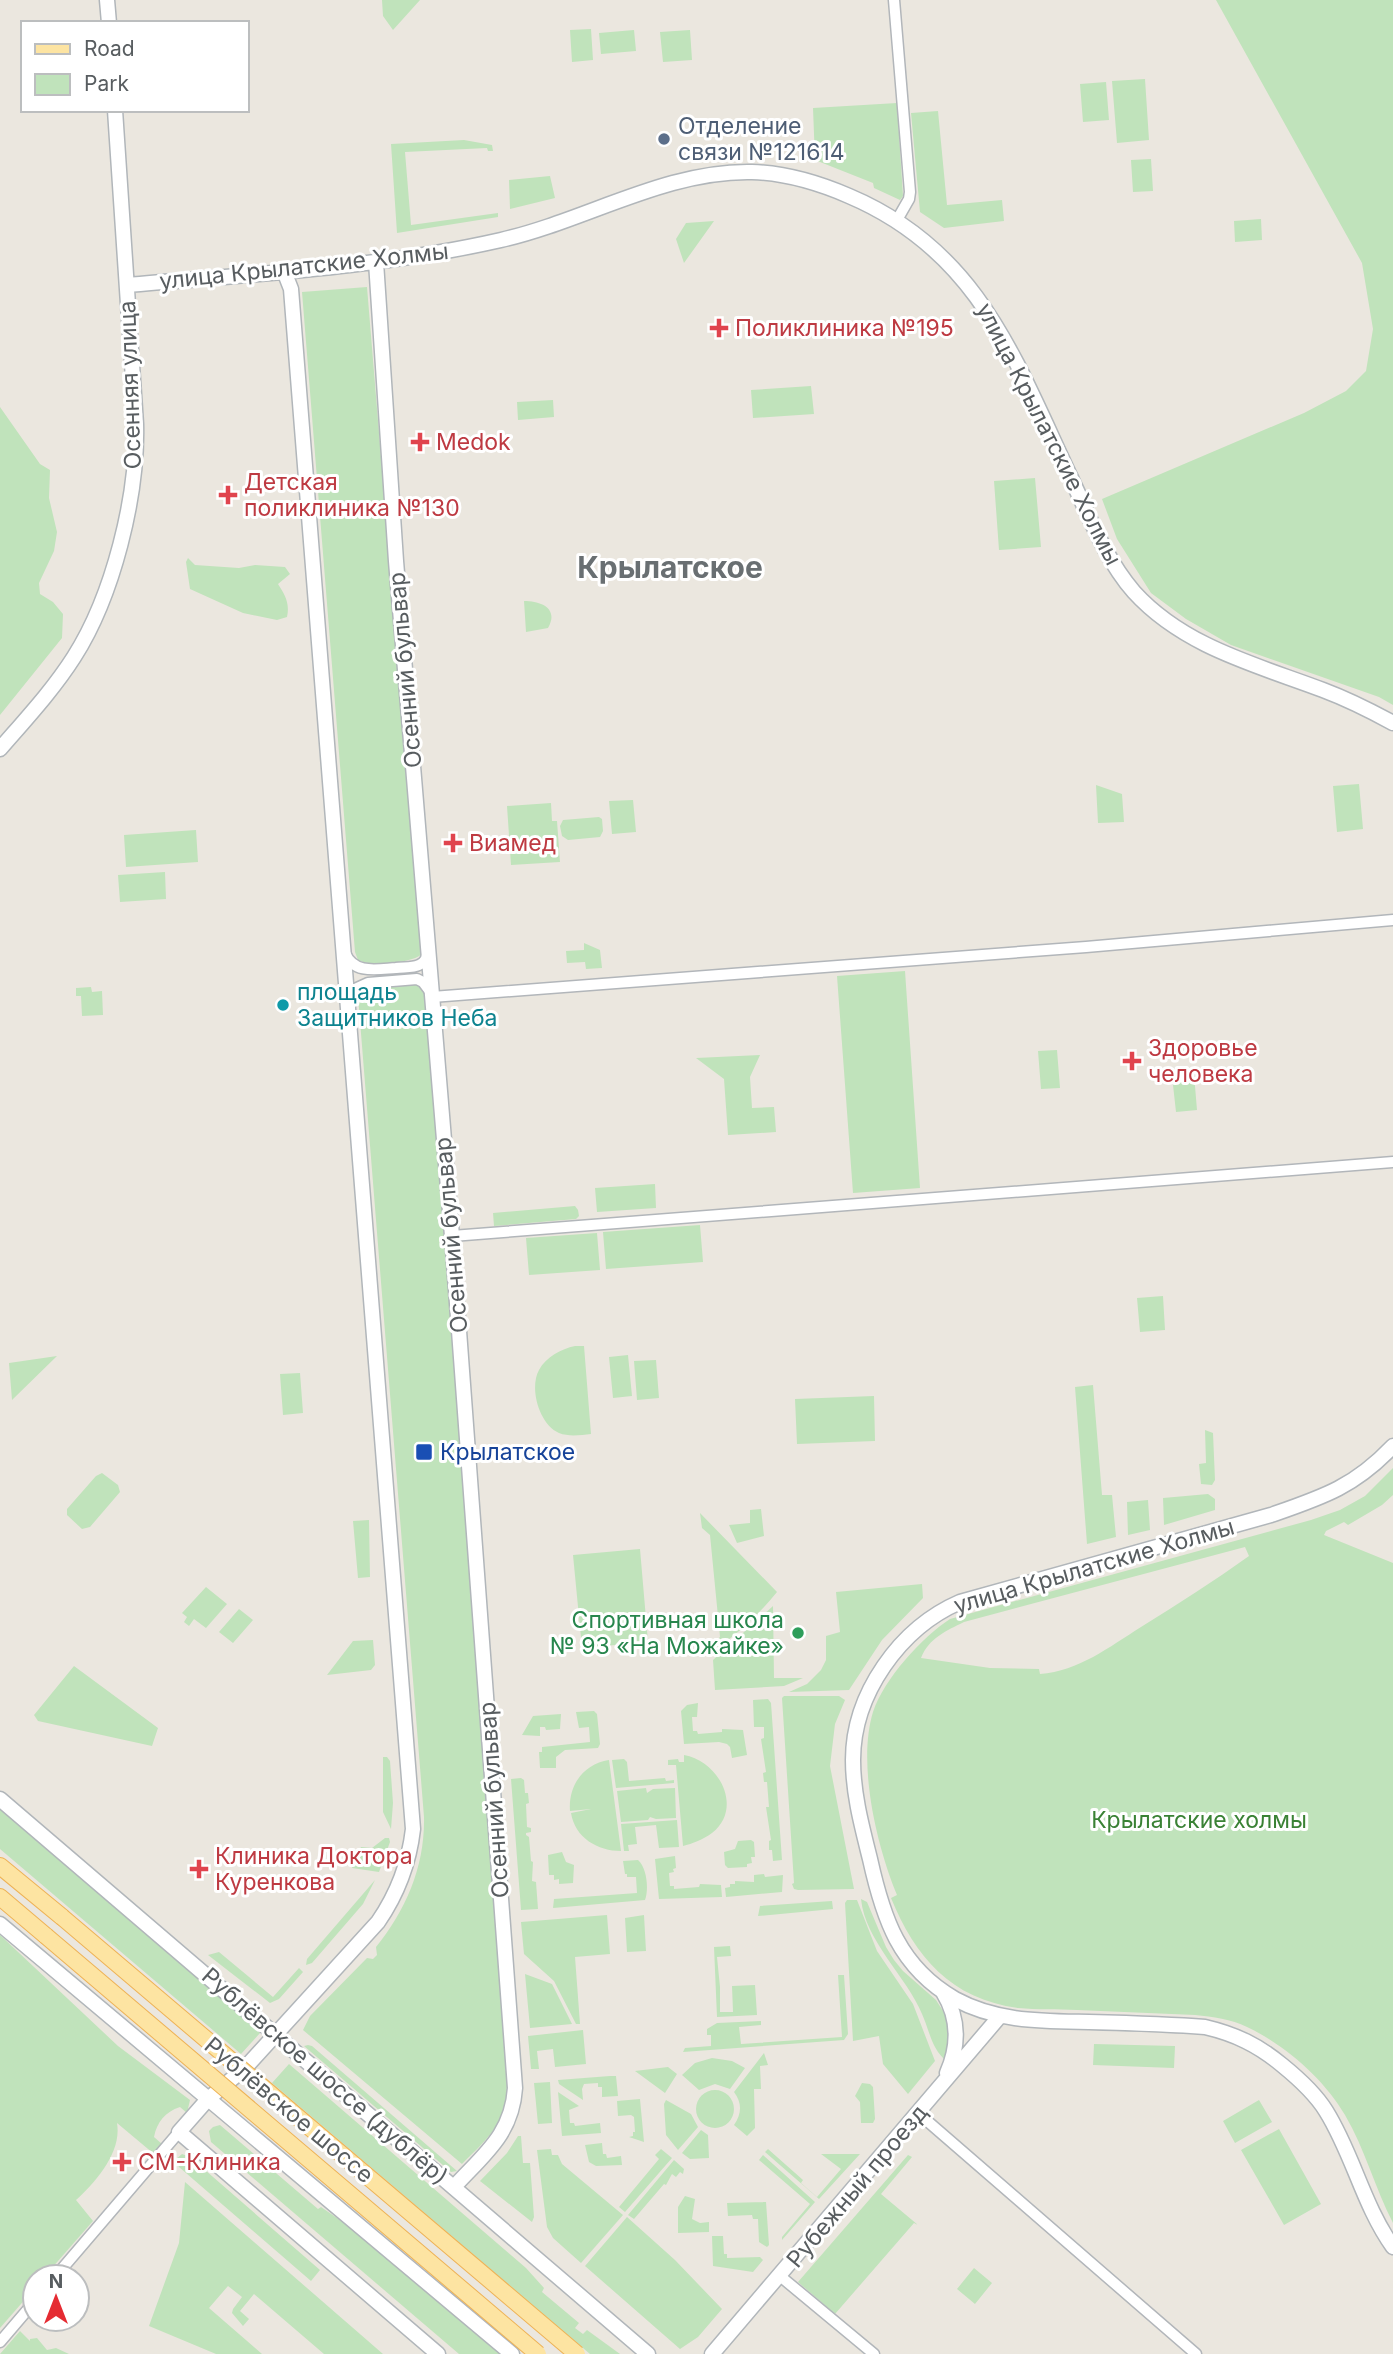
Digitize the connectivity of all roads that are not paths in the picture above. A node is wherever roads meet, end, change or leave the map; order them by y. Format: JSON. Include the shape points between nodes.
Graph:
{"nodes":[{"id":1,"x":107,"y":0,"type":"edge"},
{"id":2,"x":894,"y":0,"type":"edge"},
{"id":3,"x":109,"y":21,"type":"edge"},
{"id":4,"x":115,"y":112,"type":"edge"},
{"id":5,"x":897,"y":220,"type":"junction"},
{"id":6,"x":376,"y":262,"type":"junction"},
{"id":7,"x":284,"y":271,"type":"junction"},
{"id":8,"x":127,"y":285,"type":"junction"},
{"id":9,"x":1393,"y":723,"type":"edge"},
{"id":10,"x":0,"y":749,"type":"edge"},
{"id":11,"x":1393,"y":920,"type":"edge"},
{"id":12,"x":343,"y":943,"type":"junction"},
{"id":13,"x":428,"y":947,"type":"junction"},
{"id":14,"x":432,"y":996,"type":"junction"},
{"id":15,"x":348,"y":1011,"type":"junction"},
{"id":16,"x":1393,"y":1162,"type":"edge"},
{"id":17,"x":452,"y":1236,"type":"junction"},
{"id":18,"x":1393,"y":1447,"type":"edge"},
{"id":19,"x":0,"y":1799,"type":"edge"},
{"id":20,"x":0,"y":1866,"type":"edge"},
{"id":21,"x":0,"y":1897,"type":"edge"},
{"id":22,"x":0,"y":1923,"type":"edge"},
{"id":23,"x":941,"y":1990,"type":"junction"},
{"id":24,"x":1000,"y":2017,"type":"junction"},
{"id":25,"x":276,"y":2035,"type":"junction"},
{"id":26,"x":943,"y":2084,"type":"junction"},
{"id":27,"x":208,"y":2099,"type":"junction"},
{"id":28,"x":918,"y":2113,"type":"junction"},
{"id":29,"x":179,"y":2132,"type":"junction"},
{"id":30,"x":454,"y":2187,"type":"junction"},
{"id":31,"x":1393,"y":2246,"type":"edge"},
{"id":32,"x":67,"y":2263,"type":"edge"},
{"id":33,"x":780,"y":2276,"type":"junction"},
{"id":34,"x":21,"y":2317,"type":"edge"},
{"id":35,"x":0,"y":2342,"type":"edge"},
{"id":36,"x":438,"y":2354,"type":"edge"},
{"id":37,"x":512,"y":2354,"type":"edge"},
{"id":38,"x":538,"y":2354,"type":"edge"},
{"id":39,"x":577,"y":2354,"type":"edge"},
{"id":40,"x":649,"y":2354,"type":"edge"},
{"id":41,"x":712,"y":2354,"type":"edge"},
{"id":42,"x":874,"y":2354,"type":"edge"},
{"id":43,"x":1196,"y":2354,"type":"edge"}],
"edges":[{"from":1,"to":3,"type":"street"},
{"from":2,"to":5,"type":"street","via":[[910,192]]},
{"from":4,"to":8,"type":"street","name":"Осенняя улица"},
{"from":5,"to":6,"type":"street","name":"улица Крылатские Холмы","via":[[808,181],[757,172],[715,173],[505,239]]},
{"from":5,"to":9,"type":"street","name":"улица Крылатские Холмы","via":[[965,280],[988,311],[1106,549],[1132,589],[1171,624],[1200,642]]},
{"from":6,"to":7,"type":"street","name":"улица Крылатские Холмы"},
{"from":6,"to":13,"type":"street","name":"Осенний бульвар"},
{"from":7,"to":8,"type":"street","name":"улица Крылатские Холмы"},
{"from":7,"to":12,"type":"street","via":[[291,289]]},
{"from":8,"to":10,"type":"street","name":"Осенняя улица","via":[[137,440],[126,519],[84,640],[58,680]]},
{"from":11,"to":14,"type":"street"},
{"from":12,"to":13,"type":"street","via":[[351,962],[369,970],[419,965]]},
{"from":12,"to":15,"type":"street"},
{"from":13,"to":14,"type":"street","name":"Осенний бульвар"},
{"from":14,"to":15,"type":"street","via":[[417,979],[368,983],[357,988]]},
{"from":14,"to":17,"type":"street","name":"Осенний бульвар"},
{"from":15,"to":25,"type":"street","via":[[413,1829],[407,1865],[388,1907]]},
{"from":16,"to":17,"type":"street"},
{"from":17,"to":30,"type":"street","name":"Осенний бульвар","via":[[515,2088],[512,2114],[503,2133]]},
{"from":18,"to":23,"type":"street","name":"улица Крылатские Холмы","via":[[1357,1479],[1320,1498],[960,1602],[926,1620],[897,1650],[859,1717],[853,1752],[856,1793],[885,1918],[907,1958]]},
{"from":19,"to":25,"type":"street","name":"Рублёвское шоссе (дублёр)"},
{"from":20,"to":39,"type":"main road","name":"Рублёвское шоссе","bridge":true},
{"from":21,"to":38,"type":"main road","name":"Рублёвское шоссе","bridge":true},
{"from":22,"to":27,"type":"street"},
{"from":23,"to":24,"type":"street","name":"улица Крылатские Холмы"},
{"from":23,"to":26,"type":"street","via":[[952,2011],[956,2036]]},
{"from":24,"to":26,"type":"street","name":"Рубежный проезд"},
{"from":24,"to":31,"type":"street","name":"улица Крылатские Холмы","via":[[1205,2027],[1250,2041],[1303,2084],[1326,2111]]},
{"from":25,"to":27,"type":"street"},
{"from":25,"to":30,"type":"street","name":"Рублёвское шоссе (дублёр)"},
{"from":26,"to":28,"type":"street","name":"Рубежный проезд"},
{"from":27,"to":29,"type":"street"},
{"from":27,"to":37,"type":"street"},
{"from":28,"to":33,"type":"street","name":"Рубежный проезд"},
{"from":28,"to":43,"type":"street"},
{"from":29,"to":32,"type":"street"},
{"from":29,"to":36,"type":"street"},
{"from":30,"to":40,"type":"street","name":"Рублёвское шоссе (дублёр)"},
{"from":33,"to":41,"type":"street","name":"Рубежный проезд"},
{"from":33,"to":42,"type":"street"},
{"from":34,"to":35,"type":"street"}]}
